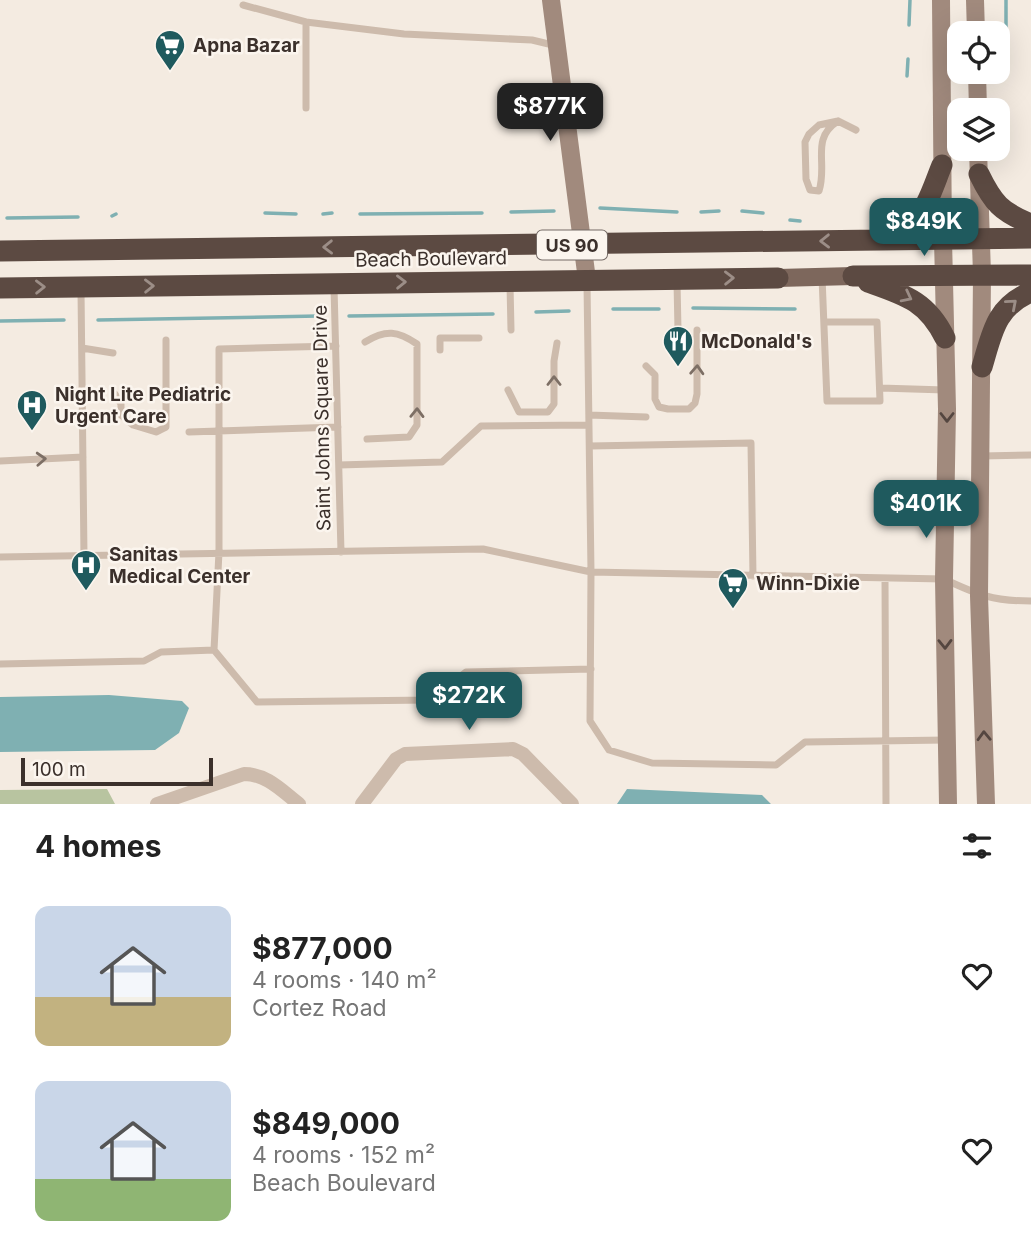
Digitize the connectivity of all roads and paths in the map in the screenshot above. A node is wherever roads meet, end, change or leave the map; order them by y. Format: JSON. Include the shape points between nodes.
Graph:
{"nodes":[{"id":1,"x":551,"y":0,"type":"edge"},
{"id":2,"x":941,"y":0,"type":"edge"},
{"id":3,"x":975,"y":0,"type":"edge"},
{"id":4,"x":243,"y":5,"type":"dead end"},
{"id":5,"x":976,"y":21,"type":"edge"},
{"id":6,"x":306,"y":22,"type":"junction"},
{"id":7,"x":557,"y":47,"type":"junction"},
{"id":8,"x":306,"y":108,"type":"dead end"},
{"id":9,"x":838,"y":121,"type":"junction"},
{"id":10,"x":856,"y":130,"type":"dead end"},
{"id":11,"x":978,"y":161,"type":"edge"},
{"id":12,"x":942,"y":165,"type":"junction"},
{"id":13,"x":979,"y":174,"type":"junction"},
{"id":14,"x":1031,"y":224,"type":"edge"},
{"id":15,"x":981,"y":238,"type":"junction"},
{"id":16,"x":1031,"y":238,"type":"edge"},
{"id":17,"x":943,"y":239,"type":"junction"},
{"id":18,"x":876,"y":240,"type":"junction"},
{"id":19,"x":582,"y":245,"type":"junction"},
{"id":20,"x":0,"y":251,"type":"edge"},
{"id":21,"x":85,"y":251,"type":"junction"},
{"id":22,"x":943,"y":275,"type":"junction"},
{"id":23,"x":982,"y":275,"type":"junction"},
{"id":24,"x":1031,"y":275,"type":"edge"},
{"id":25,"x":853,"y":276,"type":"junction"},
{"id":26,"x":822,"y":277,"type":"junction"},
{"id":27,"x":778,"y":278,"type":"joint"},
{"id":28,"x":677,"y":279,"type":"junction"},
{"id":29,"x":587,"y":280,"type":"junction"},
{"id":30,"x":510,"y":281,"type":"junction"},
{"id":31,"x":334,"y":283,"type":"junction"},
{"id":32,"x":81,"y":287,"type":"junction"},
{"id":33,"x":0,"y":288,"type":"edge"},
{"id":34,"x":1031,"y":292,"type":"edge"},
{"id":35,"x":824,"y":322,"type":"junction"},
{"id":36,"x":511,"y":330,"type":"dead end"},
{"id":37,"x":678,"y":330,"type":"dead end"},
{"id":38,"x":697,"y":330,"type":"dead end"},
{"id":39,"x":479,"y":338,"type":"dead end"},
{"id":40,"x":944,"y":338,"type":"junction"},
{"id":41,"x":166,"y":340,"type":"dead end"},
{"id":42,"x":365,"y":342,"type":"dead end"},
{"id":43,"x":557,"y":344,"type":"dead end"},
{"id":44,"x":336,"y":346,"type":"junction"},
{"id":45,"x":82,"y":348,"type":"junction"},
{"id":46,"x":440,"y":350,"type":"dead end"},
{"id":47,"x":113,"y":353,"type":"dead end"},
{"id":48,"x":646,"y":366,"type":"dead end"},
{"id":49,"x":982,"y":367,"type":"junction"},
{"id":50,"x":880,"y":388,"type":"junction"},
{"id":51,"x":508,"y":390,"type":"dead end"},
{"id":52,"x":947,"y":390,"type":"junction"},
{"id":53,"x":115,"y":394,"type":"dead end"},
{"id":54,"x":589,"y":415,"type":"junction"},
{"id":55,"x":646,"y":417,"type":"dead end"},
{"id":56,"x":589,"y":425,"type":"junction"},
{"id":57,"x":338,"y":428,"type":"junction"},
{"id":58,"x":189,"y":432,"type":"dead end"},
{"id":59,"x":219,"y":433,"type":"junction"},
{"id":60,"x":367,"y":439,"type":"dead end"},
{"id":61,"x":590,"y":446,"type":"junction"},
{"id":62,"x":1031,"y":455,"type":"edge"},
{"id":63,"x":981,"y":456,"type":"junction"},
{"id":64,"x":83,"y":457,"type":"junction"},
{"id":65,"x":0,"y":461,"type":"edge"},
{"id":66,"x":339,"y":465,"type":"junction"},
{"id":67,"x":219,"y":552,"type":"junction"},
{"id":68,"x":341,"y":552,"type":"junction"},
{"id":69,"x":84,"y":556,"type":"junction"},
{"id":70,"x":0,"y":557,"type":"edge"},
{"id":71,"x":591,"y":572,"type":"junction"},
{"id":72,"x":753,"y":576,"type":"junction"},
{"id":73,"x":885,"y":578,"type":"junction"},
{"id":74,"x":944,"y":579,"type":"junction"},
{"id":75,"x":979,"y":596,"type":"junction"},
{"id":76,"x":1031,"y":601,"type":"edge"},
{"id":77,"x":214,"y":650,"type":"junction"},
{"id":78,"x":0,"y":664,"type":"edge"},
{"id":79,"x":590,"y":669,"type":"junction"},
{"id":80,"x":887,"y":740,"type":"junction"},
{"id":81,"x":947,"y":740,"type":"junction"},
{"id":82,"x":158,"y":804,"type":"edge"},
{"id":83,"x":299,"y":804,"type":"edge"},
{"id":84,"x":362,"y":804,"type":"edge"},
{"id":85,"x":572,"y":804,"type":"edge"},
{"id":86,"x":886,"y":804,"type":"edge"},
{"id":87,"x":948,"y":804,"type":"edge"},
{"id":88,"x":986,"y":804,"type":"edge"}],
"edges":[{"from":1,"to":7,"type":"main road"},
{"from":2,"to":12,"type":"main road"},
{"from":3,"to":5,"type":"main road"},
{"from":4,"to":6,"type":"lane"},
{"from":6,"to":7,"type":"lane","via":[[404,34],[532,40]]},
{"from":6,"to":8,"type":"lane"},
{"from":7,"to":19,"type":"main road"},
{"from":9,"to":9,"type":"lane","via":[[819,125],[809,134],[806,179],[810,190],[819,191],[822,140],[826,129]]},
{"from":9,"to":10,"type":"lane"},
{"from":11,"to":13,"type":"main road"},
{"from":12,"to":17,"type":"main road"},
{"from":12,"to":18,"type":"highway","via":[[929,198],[910,225]]},
{"from":13,"to":14,"type":"highway","via":[[998,206]]},
{"from":13,"to":15,"type":"main road"},
{"from":15,"to":16,"type":"highway","number":"US 90"},
{"from":15,"to":17,"type":"highway","number":"US 90"},
{"from":15,"to":23,"type":"main road"},
{"from":17,"to":18,"type":"highway","number":"US 90"},
{"from":17,"to":22,"type":"main road"},
{"from":18,"to":19,"type":"highway","number":"US 90","one_way":true},
{"from":19,"to":21,"type":"highway","number":"US 90","one_way":true},
{"from":19,"to":29,"type":"main road"},
{"from":20,"to":21,"type":"highway","number":"US 90"},
{"from":21,"to":32,"type":"highway"},
{"from":22,"to":23,"type":"highway","name":"Beach Boulevard","number":"US 90"},
{"from":22,"to":25,"type":"highway","name":"Beach Boulevard","number":"US 90"},
{"from":22,"to":40,"type":"main road"},
{"from":23,"to":24,"type":"highway","name":"Beach Boulevard","number":"US 90"},
{"from":23,"to":49,"type":"main road"},
{"from":25,"to":26,"type":"main road","name":"Beach Boulevard","number":"US 90"},
{"from":25,"to":40,"type":"highway","one_way":true,"via":[[921,304]]},
{"from":26,"to":27,"type":"main road","name":"Beach Boulevard","number":"US 90"},
{"from":26,"to":35,"type":"lane"},
{"from":28,"to":27,"type":"highway","name":"Beach Boulevard","number":"US 90","one_way":true},
{"from":28,"to":29,"type":"highway","name":"Beach Boulevard","number":"US 90"},
{"from":28,"to":37,"type":"lane"},
{"from":29,"to":30,"type":"highway","name":"Beach Boulevard","number":"US 90"},
{"from":29,"to":54,"type":"lane"},
{"from":31,"to":30,"type":"highway","name":"Beach Boulevard","number":"US 90","one_way":true},
{"from":30,"to":36,"type":"lane"},
{"from":32,"to":31,"type":"highway","name":"Beach Boulevard","number":"US 90","one_way":true},
{"from":31,"to":44,"type":"lane","name":"Saint Johns Square Drive"},
{"from":33,"to":32,"type":"highway","name":"Beach Boulevard","number":"US 90","one_way":true},
{"from":32,"to":45,"type":"lane"},
{"from":49,"to":34,"type":"highway","one_way":true,"via":[[1006,307]]},
{"from":35,"to":50,"type":"lane","via":[[877,321]]},
{"from":35,"to":50,"type":"lane","via":[[827,401],[880,401]]},
{"from":48,"to":38,"type":"lane","one_way":true,"via":[[655,375],[659,407],[689,409],[696,394]]},
{"from":39,"to":46,"type":"lane","via":[[440,338]]},
{"from":40,"to":52,"type":"main road"},
{"from":41,"to":53,"type":"lane","via":[[166,427],[156,432],[133,425],[121,415]]},
{"from":60,"to":42,"type":"lane","one_way":true,"via":[[410,437],[417,425],[417,344],[402,333],[377,335]]},
{"from":51,"to":43,"type":"lane","one_way":true,"via":[[519,412],[552,409]]},
{"from":44,"to":57,"type":"lane","name":"Saint Johns Square Drive"},
{"from":44,"to":59,"type":"lane","via":[[219,349]]},
{"from":45,"to":47,"type":"lane"},
{"from":45,"to":64,"type":"lane"},
{"from":49,"to":63,"type":"main road"},
{"from":50,"to":52,"type":"lane"},
{"from":52,"to":74,"type":"main road","one_way":true},
{"from":54,"to":55,"type":"lane"},
{"from":54,"to":56,"type":"lane"},
{"from":56,"to":61,"type":"lane"},
{"from":56,"to":66,"type":"lane","via":[[481,426],[442,462]]},
{"from":57,"to":59,"type":"lane"},
{"from":57,"to":66,"type":"lane","name":"Saint Johns Square Drive"},
{"from":58,"to":59,"type":"lane"},
{"from":59,"to":67,"type":"lane"},
{"from":61,"to":71,"type":"lane"},
{"from":61,"to":72,"type":"lane","via":[[751,443]]},
{"from":62,"to":63,"type":"lane"},
{"from":63,"to":75,"type":"main road"},
{"from":65,"to":64,"type":"lane","one_way":true},
{"from":64,"to":69,"type":"lane"},
{"from":66,"to":68,"type":"lane","name":"Saint Johns Square Drive"},
{"from":67,"to":68,"type":"lane"},
{"from":67,"to":69,"type":"lane"},
{"from":67,"to":77,"type":"lane"},
{"from":68,"to":71,"type":"lane","via":[[483,549]]},
{"from":69,"to":70,"type":"lane"},
{"from":71,"to":72,"type":"lane"},
{"from":71,"to":79,"type":"lane"},
{"from":72,"to":73,"type":"lane"},
{"from":73,"to":74,"type":"lane"},
{"from":73,"to":80,"type":"lane"},
{"from":74,"to":75,"type":"lane"},
{"from":74,"to":81,"type":"main road","one_way":true},
{"from":75,"to":76,"type":"lane"},
{"from":88,"to":75,"type":"main road","one_way":true},
{"from":77,"to":78,"type":"lane","via":[[161,652],[144,661]]},
{"from":77,"to":79,"type":"lane","via":[[257,702],[430,700],[466,672]]},
{"from":79,"to":80,"type":"lane","via":[[590,720],[609,750],[652,763],[776,765],[805,742]]},
{"from":80,"to":81,"type":"lane"},
{"from":80,"to":86,"type":"lane"},
{"from":81,"to":87,"type":"main road"},
{"from":82,"to":83,"type":"street","via":[[244,774],[256,774]]},
{"from":84,"to":85,"type":"street","via":[[396,759],[405,754],[505,748],[523,754]]}]}
